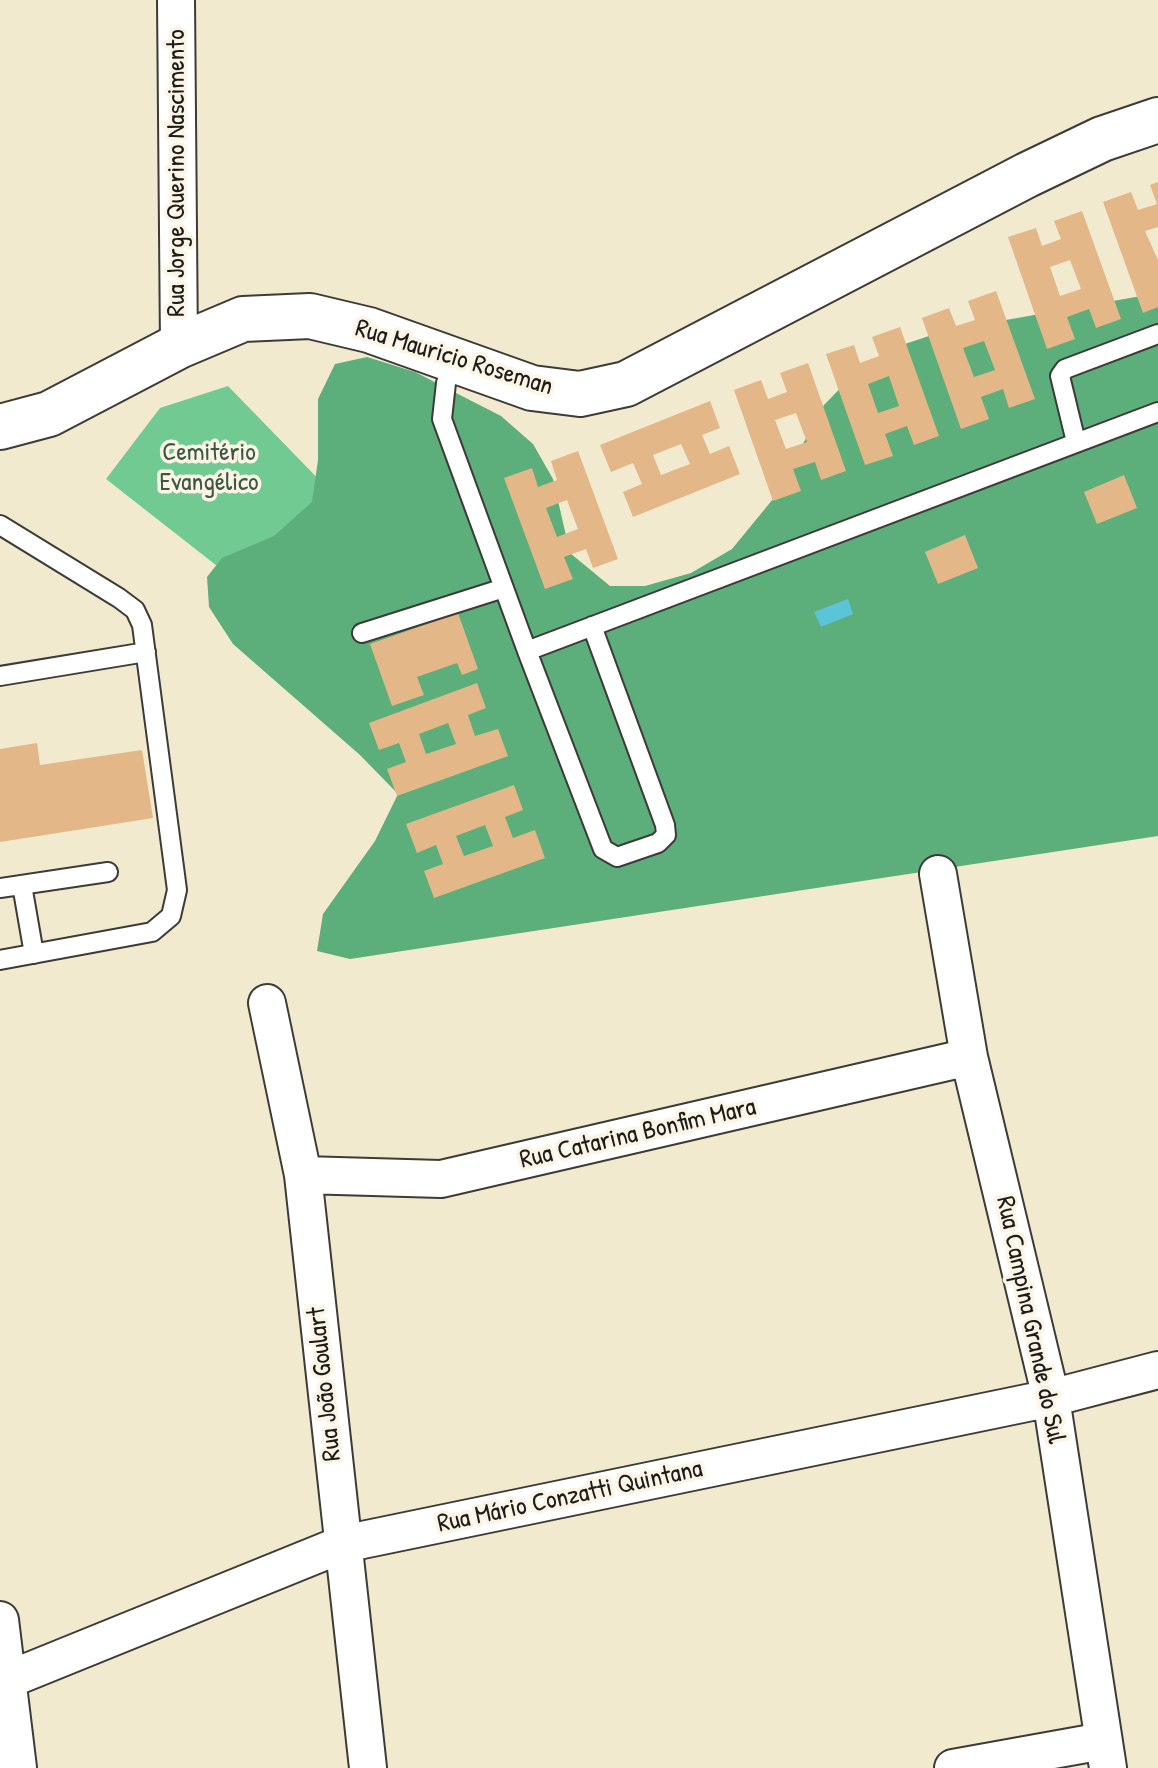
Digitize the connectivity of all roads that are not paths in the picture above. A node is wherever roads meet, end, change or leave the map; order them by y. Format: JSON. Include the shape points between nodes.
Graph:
{"nodes":[{"id":1,"x":176,"y":0,"type":"edge"},
{"id":2,"x":1158,"y":120,"type":"edge"},
{"id":3,"x":1158,"y":334,"type":"edge"},
{"id":4,"x":179,"y":346,"type":"junction"},
{"id":5,"x":455,"y":360,"type":"junction"},
{"id":6,"x":1158,"y":412,"type":"edge"},
{"id":7,"x":0,"y":427,"type":"edge"},
{"id":8,"x":1076,"y":442,"type":"junction"},
{"id":9,"x":0,"y":525,"type":"edge"},
{"id":10,"x":504,"y":588,"type":"junction"},
{"id":11,"x":592,"y":626,"type":"junction"},
{"id":12,"x":362,"y":633,"type":"dead end"},
{"id":13,"x":527,"y":651,"type":"junction"},
{"id":14,"x":146,"y":652,"type":"junction"},
{"id":15,"x":0,"y":676,"type":"edge"},
{"id":16,"x":108,"y":872,"type":"dead end"},
{"id":17,"x":938,"y":874,"type":"dead end"},
{"id":18,"x":22,"y":885,"type":"junction"},
{"id":19,"x":0,"y":888,"type":"edge"},
{"id":20,"x":34,"y":954,"type":"junction"},
{"id":21,"x":0,"y":960,"type":"edge"},
{"id":22,"x":267,"y":1003,"type":"dead end"},
{"id":23,"x":969,"y":1057,"type":"junction"},
{"id":24,"x":303,"y":1175,"type":"junction"},
{"id":25,"x":1158,"y":1370,"type":"edge"},
{"id":26,"x":1051,"y":1398,"type":"junction"},
{"id":27,"x":343,"y":1544,"type":"junction"},
{"id":28,"x":0,"y":1620,"type":"edge"},
{"id":29,"x":4,"y":1682,"type":"edge"},
{"id":30,"x":1106,"y":1755,"type":"edge"},
{"id":31,"x":18,"y":1768,"type":"edge"},
{"id":32,"x":368,"y":1768,"type":"edge"},
{"id":33,"x":953,"y":1768,"type":"edge"}],
"edges":[{"from":1,"to":4,"type":"street","name":"Rua Jorge Querino Nascimento"},
{"from":2,"to":5,"type":"main road","name":"Rua Mauricio Roseman","via":[[1102,139],[1027,175],[626,384],[580,394],[532,388]]},
{"from":3,"to":8,"type":"lane","via":[[1065,369],[1060,376]]},
{"from":4,"to":5,"type":"main road","name":"Rua Mauricio Roseman","via":[[243,319],[310,316]]},
{"from":4,"to":7,"type":"main road","name":"Rua Mauricio Roseman","via":[[49,414]]},
{"from":5,"to":10,"type":"lane","via":[[442,419]]},
{"from":6,"to":8,"type":"lane"},
{"from":8,"to":11,"type":"lane"},
{"from":9,"to":14,"type":"lane","via":[[135,610]]},
{"from":10,"to":12,"type":"lane"},
{"from":10,"to":13,"type":"lane"},
{"from":11,"to":13,"type":"lane"},
{"from":11,"to":13,"type":"lane","via":[[665,825],[666,835],[658,843],[617,857],[603,849]]},
{"from":14,"to":15,"type":"lane"},
{"from":14,"to":20,"type":"lane","via":[[177,890],[171,916],[152,932]]},
{"from":16,"to":18,"type":"lane"},
{"from":17,"to":23,"type":"street","name":"Rua Campina Grande do Sul"},
{"from":18,"to":19,"type":"lane"},
{"from":18,"to":20,"type":"lane"},
{"from":20,"to":21,"type":"lane"},
{"from":22,"to":24,"type":"street","name":"Rua João Goulart"},
{"from":23,"to":24,"type":"street","name":"Rua Catarina Bonfim Mara","via":[[441,1179]]},
{"from":23,"to":26,"type":"street","name":"Rua Campina Grande do Sul"},
{"from":24,"to":27,"type":"street","name":"Rua João Goulart"},
{"from":25,"to":26,"type":"street","name":"Rua Mário Conzatti Quintana"},
{"from":26,"to":27,"type":"street","name":"Rua Mário Conzatti Quintana"},
{"from":26,"to":30,"type":"street","name":"Rua Campina Grande do Sul"},
{"from":27,"to":29,"type":"street","name":"Rua Mário Conzatti Quintana"},
{"from":27,"to":32,"type":"street","name":"Rua João Goulart"},
{"from":28,"to":29,"type":"street"},
{"from":29,"to":31,"type":"street"},
{"from":30,"to":33,"type":"street"}]}
